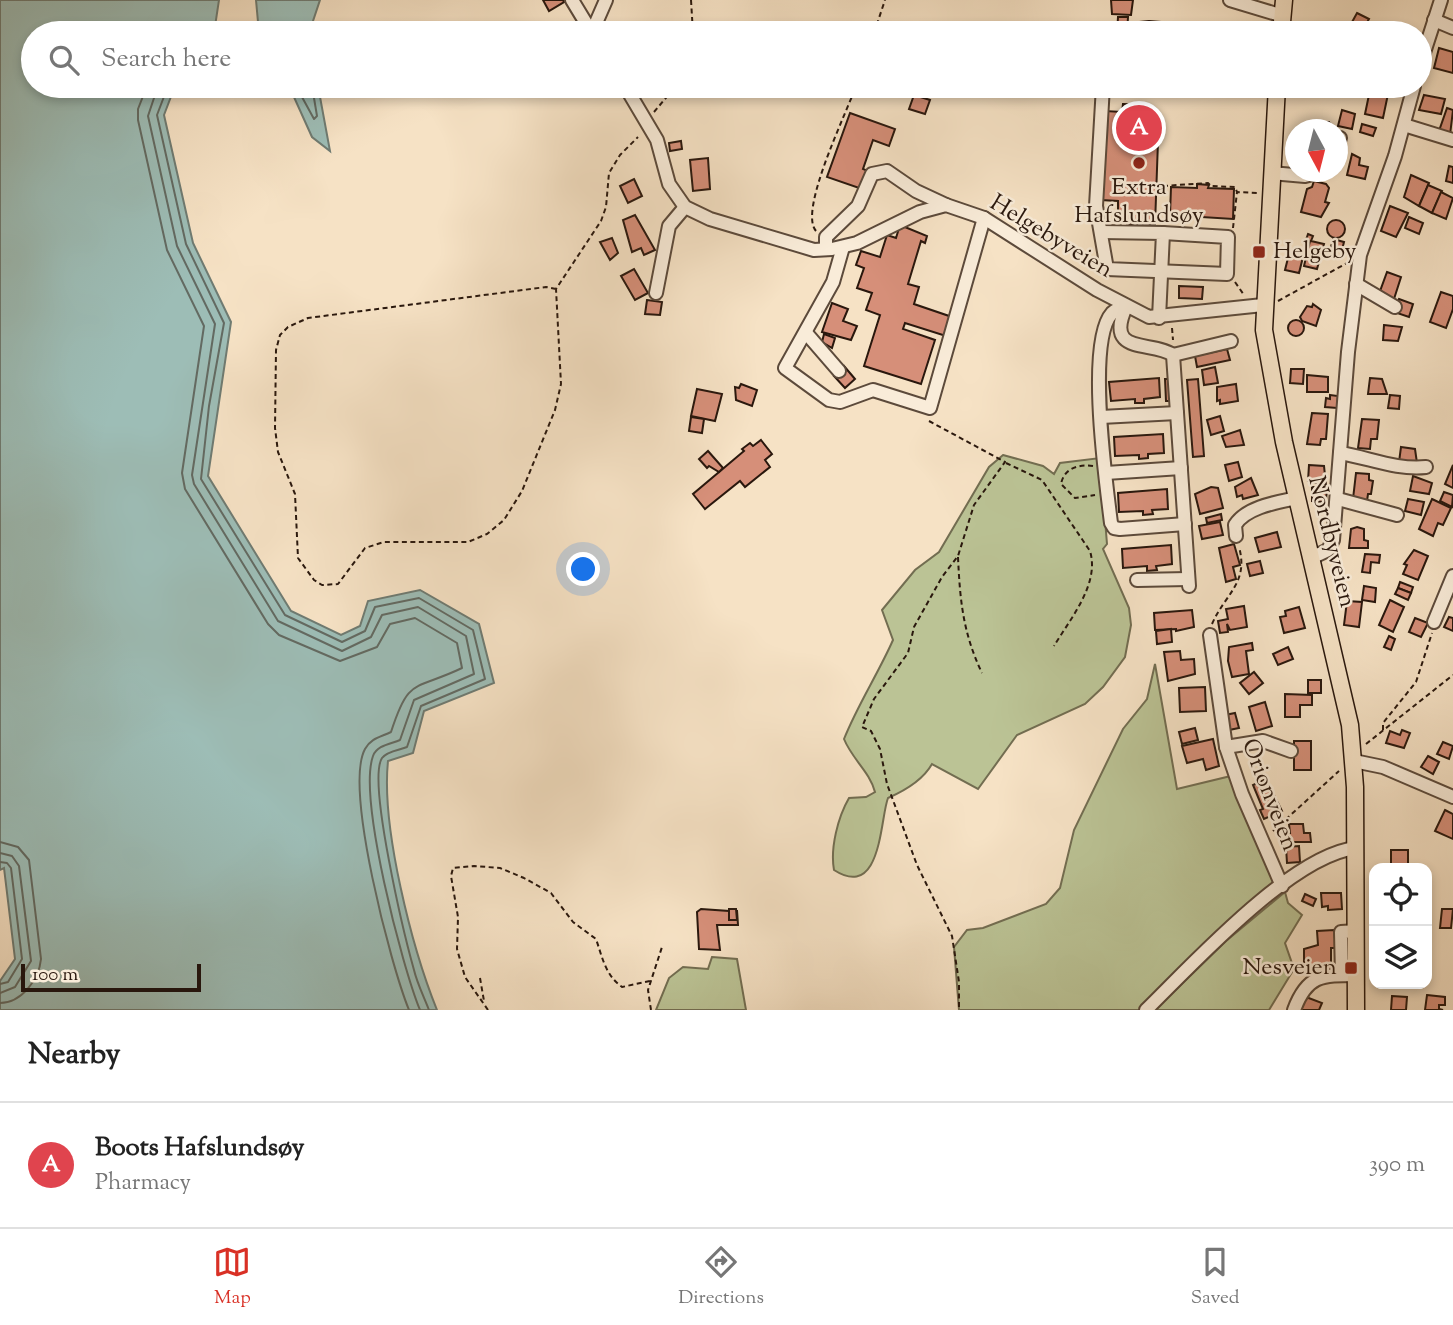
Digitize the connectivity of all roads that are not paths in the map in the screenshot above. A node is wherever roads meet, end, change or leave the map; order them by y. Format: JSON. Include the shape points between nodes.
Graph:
{"nodes":[{"id":1,"x":572,"y":0,"type":"edge"},
{"id":2,"x":607,"y":0,"type":"edge"},
{"id":3,"x":1230,"y":0,"type":"edge"},
{"id":4,"x":1441,"y":0,"type":"edge"},
{"id":5,"x":1283,"y":8,"type":"edge"},
{"id":6,"x":1434,"y":20,"type":"junction"},
{"id":7,"x":585,"y":21,"type":"edge"},
{"id":8,"x":597,"y":21,"type":"edge"},
{"id":9,"x":1432,"y":26,"type":"edge"},
{"id":10,"x":1453,"y":28,"type":"edge"},
{"id":11,"x":632,"y":98,"type":"edge"},
{"id":12,"x":1102,"y":98,"type":"edge"},
{"id":13,"x":1277,"y":98,"type":"edge"},
{"id":14,"x":1411,"y":98,"type":"edge"},
{"id":15,"x":1404,"y":125,"type":"junction"},
{"id":16,"x":1453,"y":140,"type":"edge"},
{"id":17,"x":1271,"y":173,"type":"junction"},
{"id":18,"x":1285,"y":174,"type":"edge"},
{"id":19,"x":946,"y":205,"type":"junction"},
{"id":20,"x":685,"y":207,"type":"junction"},
{"id":21,"x":984,"y":218,"type":"junction"},
{"id":22,"x":1102,"y":232,"type":"junction"},
{"id":23,"x":1163,"y":233,"type":"junction"},
{"id":24,"x":826,"y":243,"type":"junction"},
{"id":25,"x":844,"y":247,"type":"junction"},
{"id":26,"x":1107,"y":269,"type":"junction"},
{"id":27,"x":1161,"y":271,"type":"junction"},
{"id":28,"x":1356,"y":284,"type":"junction"},
{"id":29,"x":656,"y":293,"type":"dead end"},
{"id":30,"x":1106,"y":295,"type":"junction"},
{"id":31,"x":1259,"y":305,"type":"junction"},
{"id":32,"x":1126,"y":307,"type":"junction"},
{"id":33,"x":1395,"y":307,"type":"dead end"},
{"id":34,"x":1159,"y":318,"type":"junction"},
{"id":35,"x":807,"y":334,"type":"junction"},
{"id":36,"x":1231,"y":341,"type":"dead end"},
{"id":37,"x":1173,"y":355,"type":"junction"},
{"id":38,"x":839,"y":371,"type":"dead end"},
{"id":39,"x":1177,"y":412,"type":"junction"},
{"id":40,"x":1101,"y":417,"type":"junction"},
{"id":41,"x":1340,"y":453,"type":"junction"},
{"id":42,"x":1426,"y":467,"type":"dead end"},
{"id":43,"x":1181,"y":468,"type":"junction"},
{"id":44,"x":1104,"y":479,"type":"junction"},
{"id":45,"x":1297,"y":498,"type":"junction"},
{"id":46,"x":1338,"y":499,"type":"junction"},
{"id":47,"x":1397,"y":515,"type":"dead end"},
{"id":48,"x":1185,"y":524,"type":"junction"},
{"id":49,"x":1236,"y":536,"type":"road end"},
{"id":50,"x":1311,"y":558,"type":"junction"},
{"id":51,"x":1453,"y":576,"type":"edge"},
{"id":52,"x":1137,"y":580,"type":"dead end"},
{"id":53,"x":1434,"y":622,"type":"road end"},
{"id":54,"x":1210,"y":635,"type":"road end"},
{"id":55,"x":1226,"y":747,"type":"junction"},
{"id":56,"x":1291,"y":751,"type":"dead end"},
{"id":57,"x":1354,"y":761,"type":"junction"},
{"id":58,"x":1453,"y":797,"type":"edge"},
{"id":59,"x":1356,"y":848,"type":"junction"},
{"id":60,"x":1283,"y":886,"type":"junction"},
{"id":61,"x":1349,"y":975,"type":"junction"},
{"id":62,"x":1146,"y":1010,"type":"edge"},
{"id":63,"x":1294,"y":1010,"type":"edge"},
{"id":64,"x":1356,"y":1010,"type":"edge"}],
"edges":[{"from":1,"to":7,"type":"street"},
{"from":2,"to":8,"type":"street"},
{"from":3,"to":5,"type":"street"},
{"from":4,"to":6,"type":"street"},
{"from":6,"to":9,"type":"street"},
{"from":6,"to":10,"type":"street"},
{"from":11,"to":20,"type":"street","via":[[657,140],[669,184]]},
{"from":12,"to":22,"type":"street","via":[[1096,206]]},
{"from":13,"to":17,"type":"main road","name":"Nordbyveien"},
{"from":14,"to":15,"type":"street"},
{"from":15,"to":16,"type":"street"},
{"from":15,"to":28,"type":"street","via":[[1360,255]]},
{"from":17,"to":18,"type":"street"},
{"from":17,"to":31,"type":"main road","name":"Nordbyveien"},
{"from":19,"to":21,"type":"street","name":"Helgebyveien"},
{"from":19,"to":24,"type":"street","name":"Helgebyveien","via":[[887,171],[875,172],[858,206]]},
{"from":19,"to":25,"type":"street","via":[[909,216]]},
{"from":20,"to":24,"type":"street","via":[[814,250]]},
{"from":20,"to":29,"type":"street","via":[[669,226]]},
{"from":21,"to":30,"type":"street","name":"Helgebyveien"},
{"from":21,"to":35,"type":"street","via":[[930,408],[873,390],[840,402],[829,400],[785,368]]},
{"from":22,"to":23,"type":"street"},
{"from":22,"to":26,"type":"street"},
{"from":23,"to":27,"type":"street"},
{"from":23,"to":27,"type":"street","via":[[1228,237],[1227,274]]},
{"from":24,"to":25,"type":"street"},
{"from":25,"to":35,"type":"street","via":[[833,282]]},
{"from":26,"to":27,"type":"street"},
{"from":26,"to":30,"type":"street"},
{"from":27,"to":34,"type":"street"},
{"from":28,"to":33,"type":"street"},
{"from":28,"to":41,"type":"street"},
{"from":30,"to":32,"type":"street","name":"Helgebyveien"},
{"from":31,"to":34,"type":"street","name":"Helgebyveien"},
{"from":31,"to":45,"type":"main road","name":"Nordbyveien"},
{"from":32,"to":34,"type":"street","name":"Helgebyveien"},
{"from":32,"to":37,"type":"street","name":"Helgebyveien","via":[[1120,325],[1125,340]]},
{"from":32,"to":40,"type":"street","name":"Helgebyveien","via":[[1114,310],[1100,343]]},
{"from":35,"to":38,"type":"street"},
{"from":36,"to":37,"type":"street"},
{"from":37,"to":39,"type":"street"},
{"from":39,"to":40,"type":"street"},
{"from":39,"to":43,"type":"street"},
{"from":40,"to":44,"type":"street","name":"Helgebyveien"},
{"from":41,"to":42,"type":"street","via":[[1400,469]]},
{"from":41,"to":46,"type":"street"},
{"from":43,"to":44,"type":"street"},
{"from":43,"to":48,"type":"street"},
{"from":44,"to":48,"type":"street","name":"Helgebyveien","via":[[1114,528]]},
{"from":45,"to":49,"type":"street","via":[[1241,517],[1235,525]]},
{"from":45,"to":50,"type":"main road","name":"Nordbyveien"},
{"from":46,"to":47,"type":"street"},
{"from":46,"to":50,"type":"street","via":[[1331,546]]},
{"from":48,"to":52,"type":"street","via":[[1189,582]]},
{"from":50,"to":57,"type":"main road","name":"Nordbyveien","via":[[1344,693]]},
{"from":51,"to":53,"type":"street"},
{"from":54,"to":55,"type":"street","name":"Orionveien"},
{"from":55,"to":56,"type":"street","via":[[1262,741]]},
{"from":55,"to":60,"type":"street","name":"Orionveien"},
{"from":57,"to":58,"type":"street","via":[[1383,767]]},
{"from":57,"to":59,"type":"main road","name":"Nordbyveien"},
{"from":59,"to":60,"type":"street","via":[[1332,852]]},
{"from":59,"to":61,"type":"main road","name":"Nordbyveien","via":[[1357,931]]},
{"from":60,"to":62,"type":"street","via":[[1229,928]]},
{"from":61,"to":63,"type":"street","via":[[1307,984]]},
{"from":61,"to":64,"type":"main road","name":"Nordbyveien"}]}
